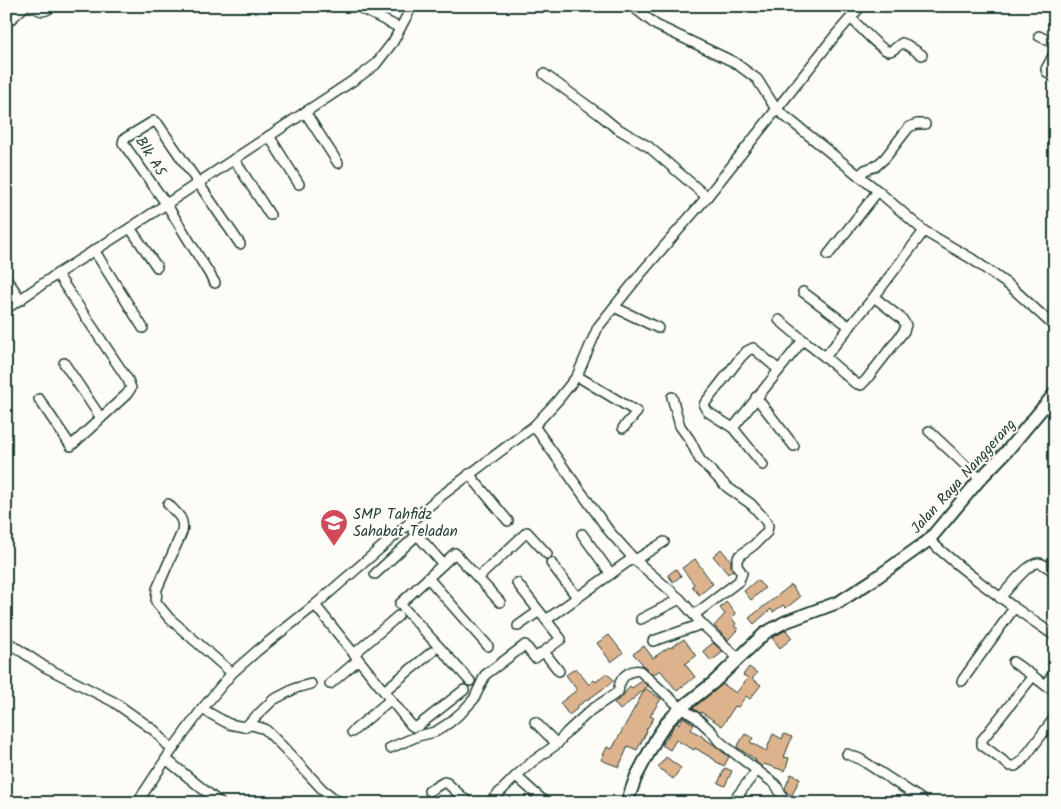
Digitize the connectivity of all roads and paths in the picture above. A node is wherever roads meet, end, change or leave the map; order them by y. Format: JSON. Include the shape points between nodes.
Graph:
{"nodes":[{"id":1,"x":24,"y":6,"type":"edge"},
{"id":2,"x":33,"y":6,"type":"edge"},
{"id":3,"x":52,"y":6,"type":"edge"},
{"id":4,"x":412,"y":6,"type":"edge"},
{"id":5,"x":632,"y":6,"type":"edge"},
{"id":6,"x":861,"y":6,"type":"edge"},
{"id":7,"x":358,"y":7,"type":"edge"},
{"id":8,"x":851,"y":18,"type":"junction"},
{"id":9,"x":6,"y":24,"type":"edge"},
{"id":10,"x":400,"y":28,"type":"junction"},
{"id":11,"x":1039,"y":36,"type":"dead end"},
{"id":12,"x":1055,"y":44,"type":"edge"},
{"id":13,"x":1055,"y":52,"type":"edge"},
{"id":14,"x":922,"y":55,"type":"dead end"},
{"id":15,"x":544,"y":74,"type":"dead end"},
{"id":16,"x":1055,"y":78,"type":"edge"},
{"id":17,"x":776,"y":109,"type":"junction"},
{"id":18,"x":305,"y":112,"type":"junction"},
{"id":19,"x":925,"y":124,"type":"dead end"},
{"id":20,"x":269,"y":136,"type":"junction"},
{"id":21,"x":234,"y":159,"type":"junction"},
{"id":22,"x":338,"y":162,"type":"dead end"},
{"id":23,"x":859,"y":176,"type":"junction"},
{"id":24,"x":199,"y":182,"type":"junction"},
{"id":25,"x":299,"y":184,"type":"dead end"},
{"id":26,"x":878,"y":191,"type":"junction"},
{"id":27,"x":707,"y":197,"type":"junction"},
{"id":28,"x":166,"y":204,"type":"junction"},
{"id":29,"x":270,"y":215,"type":"dead end"},
{"id":30,"x":130,"y":228,"type":"junction"},
{"id":31,"x":924,"y":231,"type":"junction"},
{"id":32,"x":240,"y":244,"type":"dead end"},
{"id":33,"x":94,"y":250,"type":"junction"},
{"id":34,"x":828,"y":254,"type":"dead end"},
{"id":35,"x":157,"y":267,"type":"dead end"},
{"id":36,"x":57,"y":274,"type":"junction"},
{"id":37,"x":6,"y":278,"type":"edge"},
{"id":38,"x":215,"y":283,"type":"dead end"},
{"id":39,"x":803,"y":292,"type":"dead end"},
{"id":40,"x":6,"y":293,"type":"edge"},
{"id":41,"x":874,"y":297,"type":"junction"},
{"id":42,"x":13,"y":304,"type":"edge"},
{"id":43,"x":614,"y":307,"type":"junction"},
{"id":44,"x":779,"y":320,"type":"dead end"},
{"id":45,"x":850,"y":327,"type":"junction"},
{"id":46,"x":1055,"y":327,"type":"edge"},
{"id":47,"x":143,"y":328,"type":"dead end"},
{"id":48,"x":658,"y":328,"type":"dead end"},
{"id":49,"x":803,"y":340,"type":"junction"},
{"id":50,"x":825,"y":357,"type":"junction"},
{"id":51,"x":64,"y":363,"type":"dead end"},
{"id":52,"x":780,"y":370,"type":"junction"},
{"id":53,"x":577,"y":376,"type":"junction"},
{"id":54,"x":1055,"y":392,"type":"edge"},
{"id":55,"x":672,"y":396,"type":"dead end"},
{"id":56,"x":756,"y":397,"type":"junction"},
{"id":57,"x":38,"y":399,"type":"dead end"},
{"id":58,"x":101,"y":418,"type":"junction"},
{"id":59,"x":534,"y":426,"type":"junction"},
{"id":60,"x":623,"y":428,"type":"dead end"},
{"id":61,"x":732,"y":428,"type":"junction"},
{"id":62,"x":929,"y":431,"type":"dead end"},
{"id":63,"x":794,"y":446,"type":"dead end"},
{"id":64,"x":763,"y":465,"type":"dead end"},
{"id":65,"x":469,"y":474,"type":"junction"},
{"id":66,"x":980,"y":479,"type":"junction"},
{"id":67,"x":168,"y":504,"type":"dead end"},
{"id":68,"x":508,"y":521,"type":"dead end"},
{"id":69,"x":408,"y":524,"type":"junction"},
{"id":70,"x":582,"y":534,"type":"dead end"},
{"id":71,"x":417,"y":535,"type":"junction"},
{"id":72,"x":929,"y":540,"type":"junction"},
{"id":73,"x":664,"y":542,"type":"dead end"},
{"id":74,"x":547,"y":554,"type":"dead end"},
{"id":75,"x":634,"y":559,"type":"junction"},
{"id":76,"x":552,"y":563,"type":"dead end"},
{"id":77,"x":443,"y":564,"type":"junction"},
{"id":78,"x":1055,"y":573,"type":"edge"},
{"id":79,"x":375,"y":574,"type":"dead end"},
{"id":80,"x":611,"y":574,"type":"junction"},
{"id":81,"x":428,"y":578,"type":"junction"},
{"id":82,"x":478,"y":578,"type":"junction"},
{"id":83,"x":517,"y":583,"type":"dead end"},
{"id":84,"x":578,"y":598,"type":"junction"},
{"id":85,"x":1000,"y":598,"type":"junction"},
{"id":86,"x":680,"y":599,"type":"junction"},
{"id":87,"x":500,"y":602,"type":"dead end"},
{"id":88,"x":315,"y":605,"type":"junction"},
{"id":89,"x":1014,"y":608,"type":"junction"},
{"id":90,"x":539,"y":611,"type":"junction"},
{"id":91,"x":694,"y":615,"type":"junction"},
{"id":92,"x":398,"y":616,"type":"dead end"},
{"id":93,"x":641,"y":619,"type":"dead end"},
{"id":94,"x":546,"y":620,"type":"junction"},
{"id":95,"x":702,"y":624,"type":"junction"},
{"id":96,"x":518,"y":626,"type":"dead end"},
{"id":97,"x":1055,"y":636,"type":"edge"},
{"id":98,"x":6,"y":641,"type":"edge"},
{"id":99,"x":653,"y":642,"type":"dead end"},
{"id":100,"x":488,"y":646,"type":"dead end"},
{"id":101,"x":432,"y":652,"type":"dead end"},
{"id":102,"x":544,"y":652,"type":"junction"},
{"id":103,"x":356,"y":657,"type":"junction"},
{"id":104,"x":738,"y":658,"type":"junction"},
{"id":105,"x":1013,"y":662,"type":"dead end"},
{"id":106,"x":559,"y":671,"type":"dead end"},
{"id":107,"x":1055,"y":672,"type":"edge"},
{"id":108,"x":232,"y":673,"type":"junction"},
{"id":109,"x":1033,"y":676,"type":"junction"},
{"id":110,"x":470,"y":681,"type":"dead end"},
{"id":111,"x":962,"y":681,"type":"dead end"},
{"id":112,"x":311,"y":684,"type":"dead end"},
{"id":113,"x":330,"y":684,"type":"dead end"},
{"id":114,"x":1045,"y":685,"type":"junction"},
{"id":115,"x":464,"y":690,"type":"dead end"},
{"id":116,"x":384,"y":691,"type":"junction"},
{"id":117,"x":1055,"y":692,"type":"edge"},
{"id":118,"x":390,"y":700,"type":"junction"},
{"id":119,"x":681,"y":708,"type":"junction"},
{"id":120,"x":202,"y":710,"type":"junction"},
{"id":121,"x":1055,"y":717,"type":"edge"},
{"id":122,"x":535,"y":722,"type":"dead end"},
{"id":123,"x":244,"y":727,"type":"junction"},
{"id":124,"x":352,"y":732,"type":"dead end"},
{"id":125,"x":557,"y":744,"type":"junction"},
{"id":126,"x":390,"y":748,"type":"dead end"},
{"id":127,"x":172,"y":750,"type":"junction"},
{"id":128,"x":847,"y":754,"type":"dead end"},
{"id":129,"x":166,"y":759,"type":"junction"},
{"id":130,"x":757,"y":770,"type":"junction"},
{"id":131,"x":516,"y":776,"type":"junction"},
{"id":132,"x":429,"y":791,"type":"dead end"},
{"id":133,"x":137,"y":803,"type":"edge"},
{"id":134,"x":220,"y":803,"type":"edge"},
{"id":135,"x":340,"y":803,"type":"edge"},
{"id":136,"x":469,"y":803,"type":"edge"},
{"id":137,"x":489,"y":803,"type":"edge"},
{"id":138,"x":546,"y":803,"type":"edge"},
{"id":139,"x":628,"y":803,"type":"edge"},
{"id":140,"x":732,"y":803,"type":"edge"},
{"id":141,"x":785,"y":803,"type":"edge"},
{"id":142,"x":924,"y":803,"type":"edge"}],
"edges":[{"from":1,"to":9,"type":"street"},
{"from":2,"to":3,"type":"street","via":[[42,12]]},
{"from":4,"to":10,"type":"street"},
{"from":5,"to":17,"type":"street","via":[[656,25],[734,62],[756,79]]},
{"from":6,"to":8,"type":"street"},
{"from":7,"to":10,"type":"street"},
{"from":8,"to":14,"type":"street","via":[[884,49],[890,51],[902,43]]},
{"from":8,"to":17,"type":"street"},
{"from":10,"to":18,"type":"street","via":[[375,65]]},
{"from":11,"to":12,"type":"street"},
{"from":13,"to":16,"type":"street","via":[[1046,69]]},
{"from":15,"to":27,"type":"street","via":[[615,127],[649,147]]},
{"from":17,"to":23,"type":"street"},
{"from":17,"to":27,"type":"street"},
{"from":18,"to":20,"type":"street"},
{"from":18,"to":22,"type":"street"},
{"from":19,"to":23,"type":"street","via":[[909,127],[885,158]]},
{"from":20,"to":21,"type":"street"},
{"from":20,"to":25,"type":"street"},
{"from":21,"to":24,"type":"street"},
{"from":21,"to":29,"type":"street"},
{"from":23,"to":26,"type":"street"},
{"from":24,"to":28,"type":"street"},
{"from":24,"to":28,"type":"street","name":"Blk A5","via":[[157,122],[124,139],[123,143]]},
{"from":24,"to":32,"type":"street"},
{"from":26,"to":31,"type":"street"},
{"from":26,"to":34,"type":"street"},
{"from":27,"to":43,"type":"street"},
{"from":28,"to":30,"type":"street"},
{"from":28,"to":38,"type":"street"},
{"from":30,"to":33,"type":"street"},
{"from":30,"to":35,"type":"street"},
{"from":31,"to":41,"type":"street"},
{"from":31,"to":46,"type":"street","via":[[1010,286]]},
{"from":33,"to":36,"type":"street"},
{"from":33,"to":47,"type":"street"},
{"from":36,"to":42,"type":"street"},
{"from":36,"to":58,"type":"street","via":[[131,388]]},
{"from":37,"to":42,"type":"street"},
{"from":39,"to":45,"type":"street"},
{"from":40,"to":42,"type":"street"},
{"from":41,"to":45,"type":"street"},
{"from":41,"to":50,"type":"street","via":[[906,324],[866,380],[861,385],[855,383]]},
{"from":43,"to":48,"type":"street"},
{"from":43,"to":53,"type":"street","via":[[598,327]]},
{"from":44,"to":49,"type":"street"},
{"from":45,"to":50,"type":"street"},
{"from":49,"to":50,"type":"street"},
{"from":49,"to":52,"type":"street"},
{"from":51,"to":58,"type":"street"},
{"from":52,"to":56,"type":"street"},
{"from":52,"to":61,"type":"street","via":[[753,348],[741,357],[704,406]]},
{"from":53,"to":59,"type":"street"},
{"from":53,"to":60,"type":"street","via":[[636,412]]},
{"from":54,"to":66,"type":"street","name":"Jalan Raya Nanggerang"},
{"from":55,"to":91,"type":"street","via":[[680,426],[700,460],[727,487],[751,504],[768,526],[767,532],[754,546],[739,556],[737,566],[742,574],[739,581]]},
{"from":56,"to":61,"type":"street"},
{"from":56,"to":63,"type":"street"},
{"from":57,"to":58,"type":"street","via":[[70,446]]},
{"from":59,"to":65,"type":"street"},
{"from":59,"to":75,"type":"street","via":[[609,531]]},
{"from":61,"to":64,"type":"street"},
{"from":62,"to":66,"type":"street"},
{"from":65,"to":68,"type":"street"},
{"from":65,"to":69,"type":"street"},
{"from":66,"to":72,"type":"street","name":"Jalan Raya Nanggerang"},
{"from":67,"to":108,"type":"street","via":[[184,525],[156,590],[156,602],[169,618]]},
{"from":69,"to":71,"type":"street"},
{"from":69,"to":88,"type":"street"},
{"from":70,"to":80,"type":"street"},
{"from":71,"to":77,"type":"street"},
{"from":71,"to":79,"type":"street"},
{"from":72,"to":85,"type":"street"},
{"from":72,"to":104,"type":"street","name":"Jalan Raya Nanggerang","via":[[839,602],[784,622],[765,633]]},
{"from":73,"to":75,"type":"street"},
{"from":74,"to":82,"type":"street","via":[[527,532]]},
{"from":75,"to":80,"type":"street"},
{"from":75,"to":86,"type":"street"},
{"from":76,"to":84,"type":"street"},
{"from":77,"to":81,"type":"street"},
{"from":77,"to":82,"type":"street","via":[[455,553]]},
{"from":78,"to":85,"type":"street","via":[[1035,562]]},
{"from":80,"to":84,"type":"street"},
{"from":81,"to":100,"type":"street"},
{"from":81,"to":110,"type":"street","via":[[400,604]]},
{"from":82,"to":87,"type":"street"},
{"from":83,"to":90,"type":"street"},
{"from":84,"to":94,"type":"street"},
{"from":85,"to":89,"type":"street"},
{"from":86,"to":91,"type":"street"},
{"from":86,"to":93,"type":"street"},
{"from":88,"to":103,"type":"street"},
{"from":88,"to":108,"type":"street"},
{"from":89,"to":97,"type":"street"},
{"from":89,"to":111,"type":"street"},
{"from":90,"to":94,"type":"street"},
{"from":90,"to":96,"type":"street"},
{"from":91,"to":95,"type":"street"},
{"from":92,"to":103,"type":"street"},
{"from":94,"to":102,"type":"street","via":[[561,639]]},
{"from":95,"to":99,"type":"street"},
{"from":95,"to":104,"type":"street"},
{"from":98,"to":127,"type":"street","via":[[45,667],[114,702],[155,731]]},
{"from":101,"to":116,"type":"street"},
{"from":102,"to":106,"type":"street"},
{"from":102,"to":126,"type":"street","via":[[535,658],[525,645],[485,675],[474,699],[449,723],[435,732]]},
{"from":103,"to":113,"type":"street"},
{"from":103,"to":116,"type":"street"},
{"from":104,"to":119,"type":"street","name":"Jalan Raya Nanggerang"},
{"from":105,"to":109,"type":"street"},
{"from":107,"to":114,"type":"street"},
{"from":108,"to":120,"type":"street"},
{"from":109,"to":114,"type":"street"},
{"from":109,"to":121,"type":"street","via":[[982,740],[982,745],[1010,766],[1015,766]]},
{"from":112,"to":123,"type":"street","via":[[273,700]]},
{"from":114,"to":117,"type":"street"},
{"from":115,"to":118,"type":"street","via":[[416,727],[411,726]]},
{"from":116,"to":118,"type":"street"},
{"from":118,"to":124,"type":"street"},
{"from":119,"to":125,"type":"street","via":[[635,670],[620,683],[618,692],[591,710]]},
{"from":119,"to":130,"type":"street"},
{"from":119,"to":139,"type":"street","name":"Jalan Raya Nanggerang","via":[[657,736],[636,778]]},
{"from":120,"to":123,"type":"street","via":[[228,724]]},
{"from":120,"to":127,"type":"street"},
{"from":122,"to":125,"type":"street"},
{"from":123,"to":135,"type":"street","via":[[252,725],[269,732],[322,789]]},
{"from":125,"to":131,"type":"street"},
{"from":127,"to":129,"type":"street"},
{"from":128,"to":142,"type":"street","via":[[860,759]]},
{"from":129,"to":133,"type":"street"},
{"from":129,"to":134,"type":"street"},
{"from":130,"to":140,"type":"street"},
{"from":130,"to":141,"type":"street","via":[[775,784]]},
{"from":131,"to":137,"type":"street"},
{"from":131,"to":138,"type":"street"},
{"from":132,"to":136,"type":"street","via":[[444,782]]}]}
